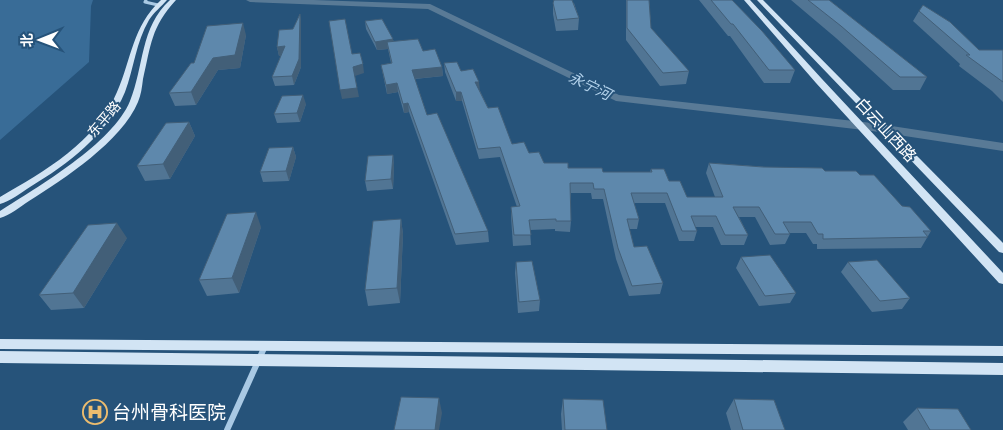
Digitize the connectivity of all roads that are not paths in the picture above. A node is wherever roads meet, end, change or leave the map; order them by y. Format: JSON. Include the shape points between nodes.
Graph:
{"nodes":[{"id":1,"x":146,"y":0,"type":"edge"},
{"id":2,"x":173,"y":0,"type":"edge"},
{"id":3,"x":747,"y":0,"type":"edge"},
{"id":4,"x":760,"y":0,"type":"edge"},
{"id":5,"x":161,"y":2,"type":"edge"},
{"id":6,"x":0,"y":201,"type":"edge"},
{"id":7,"x":0,"y":215,"type":"edge"},
{"id":8,"x":1003,"y":249,"type":"edge"},
{"id":9,"x":1003,"y":280,"type":"edge"},
{"id":10,"x":0,"y":344,"type":"edge"},
{"id":11,"x":265,"y":346,"type":"junction"},
{"id":12,"x":1003,"y":351,"type":"edge"},
{"id":13,"x":0,"y":357,"type":"edge"},
{"id":14,"x":258,"y":360,"type":"junction"},
{"id":15,"x":1003,"y":369,"type":"edge"},
{"id":16,"x":227,"y":430,"type":"edge"}],
"edges":[{"from":1,"to":5,"type":"street","via":[[144,2]]},
{"from":2,"to":7,"type":"main road","name":"东平路","via":[[155,22],[134,102],[124,119],[76,165]]},
{"from":3,"to":9,"type":"main road","name":"白云山西路"},
{"from":4,"to":8,"type":"main road","name":"白云山西路"},
{"from":5,"to":6,"type":"main road","name":"东平路","via":[[144,21],[120,92],[109,114],[83,144],[43,176]]},
{"from":10,"to":11,"type":"main road"},
{"from":11,"to":12,"type":"main road"},
{"from":11,"to":14,"type":"street"},
{"from":13,"to":14,"type":"main road"},
{"from":14,"to":15,"type":"main road"},
{"from":14,"to":16,"type":"street"}]}
